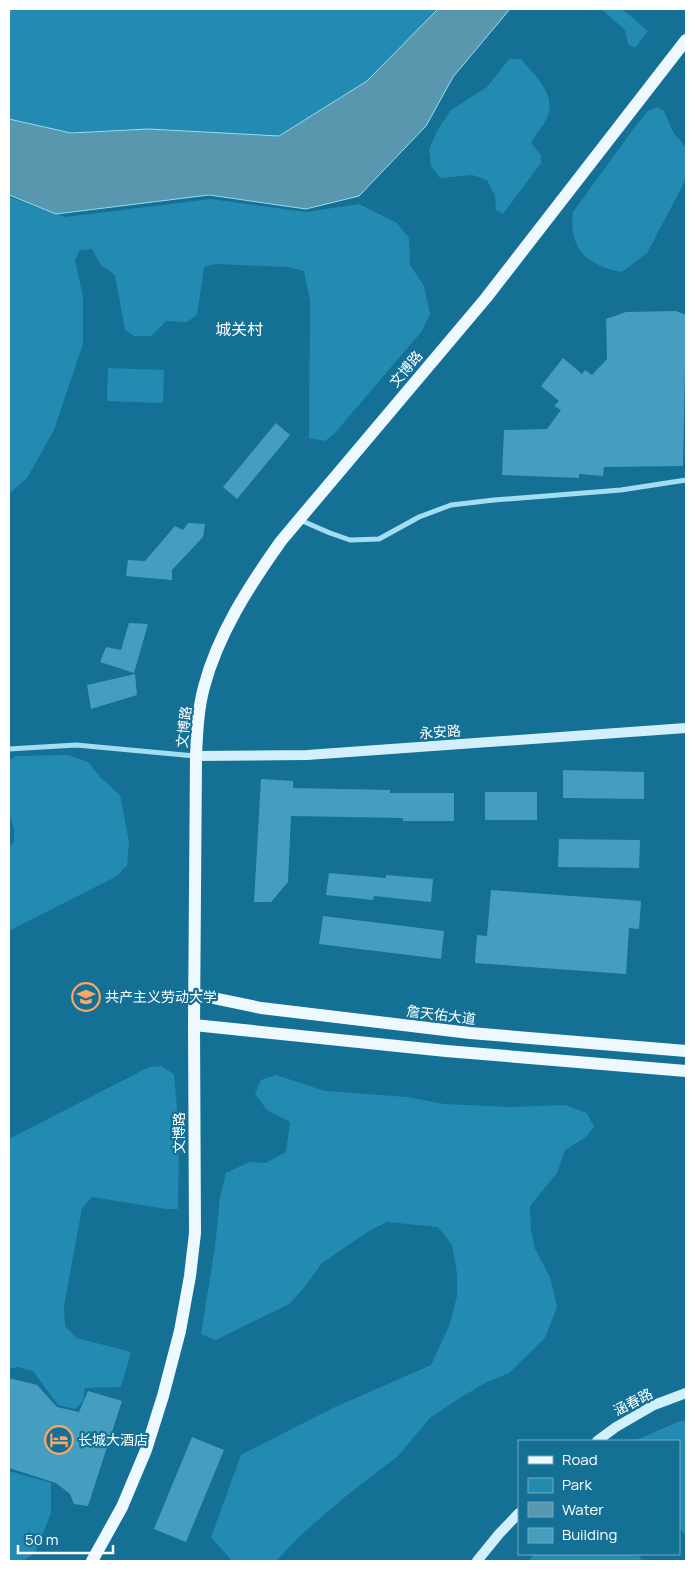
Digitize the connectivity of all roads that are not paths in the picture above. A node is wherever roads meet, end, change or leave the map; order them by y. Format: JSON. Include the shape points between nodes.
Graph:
{"nodes":[{"id":1,"x":686,"y":40,"type":"edge"},
{"id":2,"x":686,"y":480,"type":"edge"},
{"id":3,"x":298,"y":519,"type":"junction"},
{"id":4,"x":686,"y":728,"type":"edge"},
{"id":5,"x":9,"y":749,"type":"edge"},
{"id":6,"x":196,"y":756,"type":"junction"},
{"id":7,"x":194,"y":994,"type":"junction"},
{"id":8,"x":194,"y":1025,"type":"junction"},
{"id":9,"x":686,"y":1051,"type":"edge"},
{"id":10,"x":686,"y":1072,"type":"edge"},
{"id":11,"x":686,"y":1393,"type":"edge"},
{"id":12,"x":598,"y":1440,"type":"edge"},
{"id":13,"x":518,"y":1513,"type":"edge"},
{"id":14,"x":92,"y":1561,"type":"edge"},
{"id":15,"x":477,"y":1561,"type":"edge"}],
"edges":[{"from":1,"to":3,"type":"main road","name":"文博路","via":[[486,298]]},
{"from":2,"to":3,"type":"street","via":[[621,490],[451,506],[419,517],[379,538],[350,540]]},
{"from":3,"to":6,"type":"main road","name":"文博路","via":[[252,583],[213,659],[204,688]]},
{"from":4,"to":6,"type":"street","name":"永安路","via":[[307,755]]},
{"from":5,"to":6,"type":"street","via":[[76,745]]},
{"from":6,"to":7,"type":"main road","name":"文博路"},
{"from":7,"to":8,"type":"main road","name":"文博路"},
{"from":7,"to":9,"type":"main road","name":"詹天佑大道","via":[[261,1008],[470,1033]]},
{"from":8,"to":10,"type":"main road"},
{"from":8,"to":14,"type":"main road","name":"文博路","via":[[195,1233],[180,1332],[146,1450],[122,1506]]},
{"from":11,"to":12,"type":"street","name":"涵春路","via":[[654,1404]]},
{"from":13,"to":15,"type":"street"}]}
